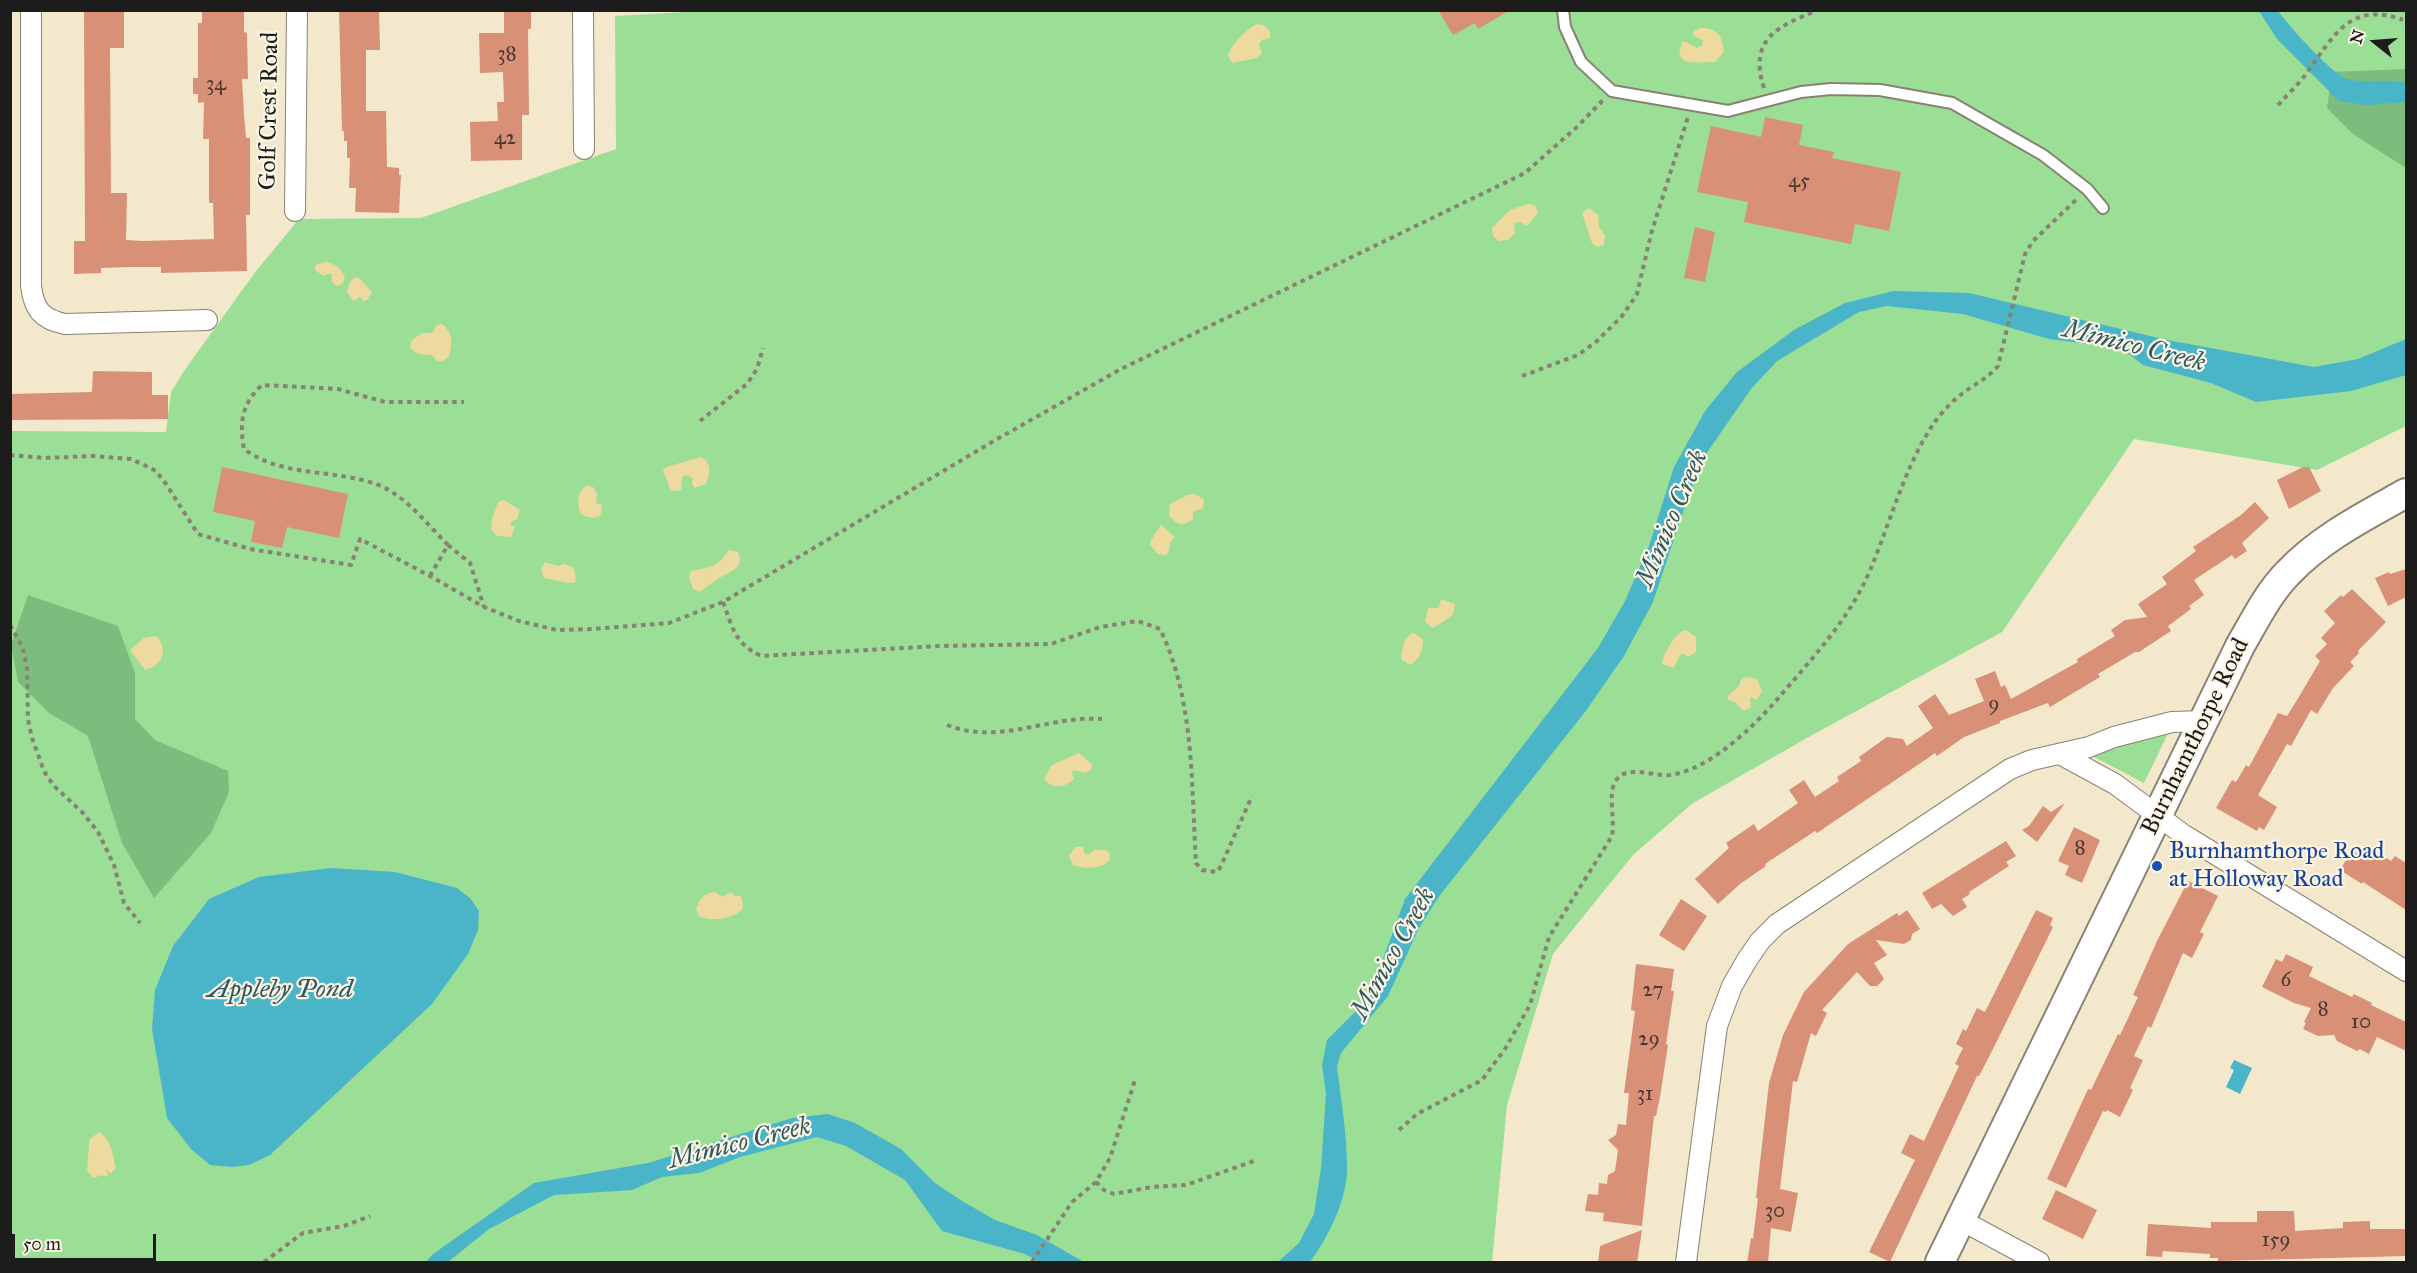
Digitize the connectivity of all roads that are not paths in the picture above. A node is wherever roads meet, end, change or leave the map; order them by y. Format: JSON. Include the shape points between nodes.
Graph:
{"nodes":[{"id":1,"x":31,"y":10,"type":"edge"},
{"id":2,"x":297,"y":10,"type":"edge"},
{"id":3,"x":583,"y":10,"type":"edge"},
{"id":4,"x":1563,"y":10,"type":"edge"},
{"id":5,"x":584,"y":149,"type":"dead end"},
{"id":6,"x":2103,"y":208,"type":"dead end"},
{"id":7,"x":295,"y":211,"type":"dead end"},
{"id":8,"x":207,"y":320,"type":"dead end"},
{"id":9,"x":2406,"y":493,"type":"edge"},
{"id":10,"x":2204,"y":721,"type":"junction"},
{"id":11,"x":2060,"y":754,"type":"junction"},
{"id":12,"x":2157,"y":817,"type":"junction"},
{"id":13,"x":2406,"y":971,"type":"edge"},
{"id":14,"x":1961,"y":1220,"type":"junction"},
{"id":15,"x":1686,"y":1263,"type":"edge"},
{"id":16,"x":1940,"y":1263,"type":"edge"},
{"id":17,"x":2039,"y":1263,"type":"edge"}],
"edges":[{"from":1,"to":8,"type":"street","via":[[34,305],[47,317],[65,324]]},
{"from":2,"to":7,"type":"street","name":"Golf Crest Road"},
{"from":3,"to":5,"type":"street"},
{"from":4,"to":6,"type":"lane","via":[[1565,27],[1581,62],[1612,91],[1728,111],[1801,92],[1830,89],[1880,90],[1952,103],[2043,155],[2087,189]]},
{"from":9,"to":10,"type":"main road","name":"Burnhamthorpe Road","via":[[2353,522],[2287,573],[2240,646]]},
{"from":10,"to":11,"type":"street","via":[[2172,722]]},
{"from":10,"to":12,"type":"main road","name":"Burnhamthorpe Road"},
{"from":11,"to":12,"type":"street","via":[[2115,784]]},
{"from":11,"to":15,"type":"street","via":[[2032,760],[1984,786],[1777,924],[1760,941],[1732,986],[1718,1026]]},
{"from":12,"to":13,"type":"street"},
{"from":12,"to":14,"type":"main road","name":"Burnhamthorpe Road"},
{"from":14,"to":16,"type":"main road","name":"Burnhamthorpe Road"},
{"from":14,"to":17,"type":"street"}]}
